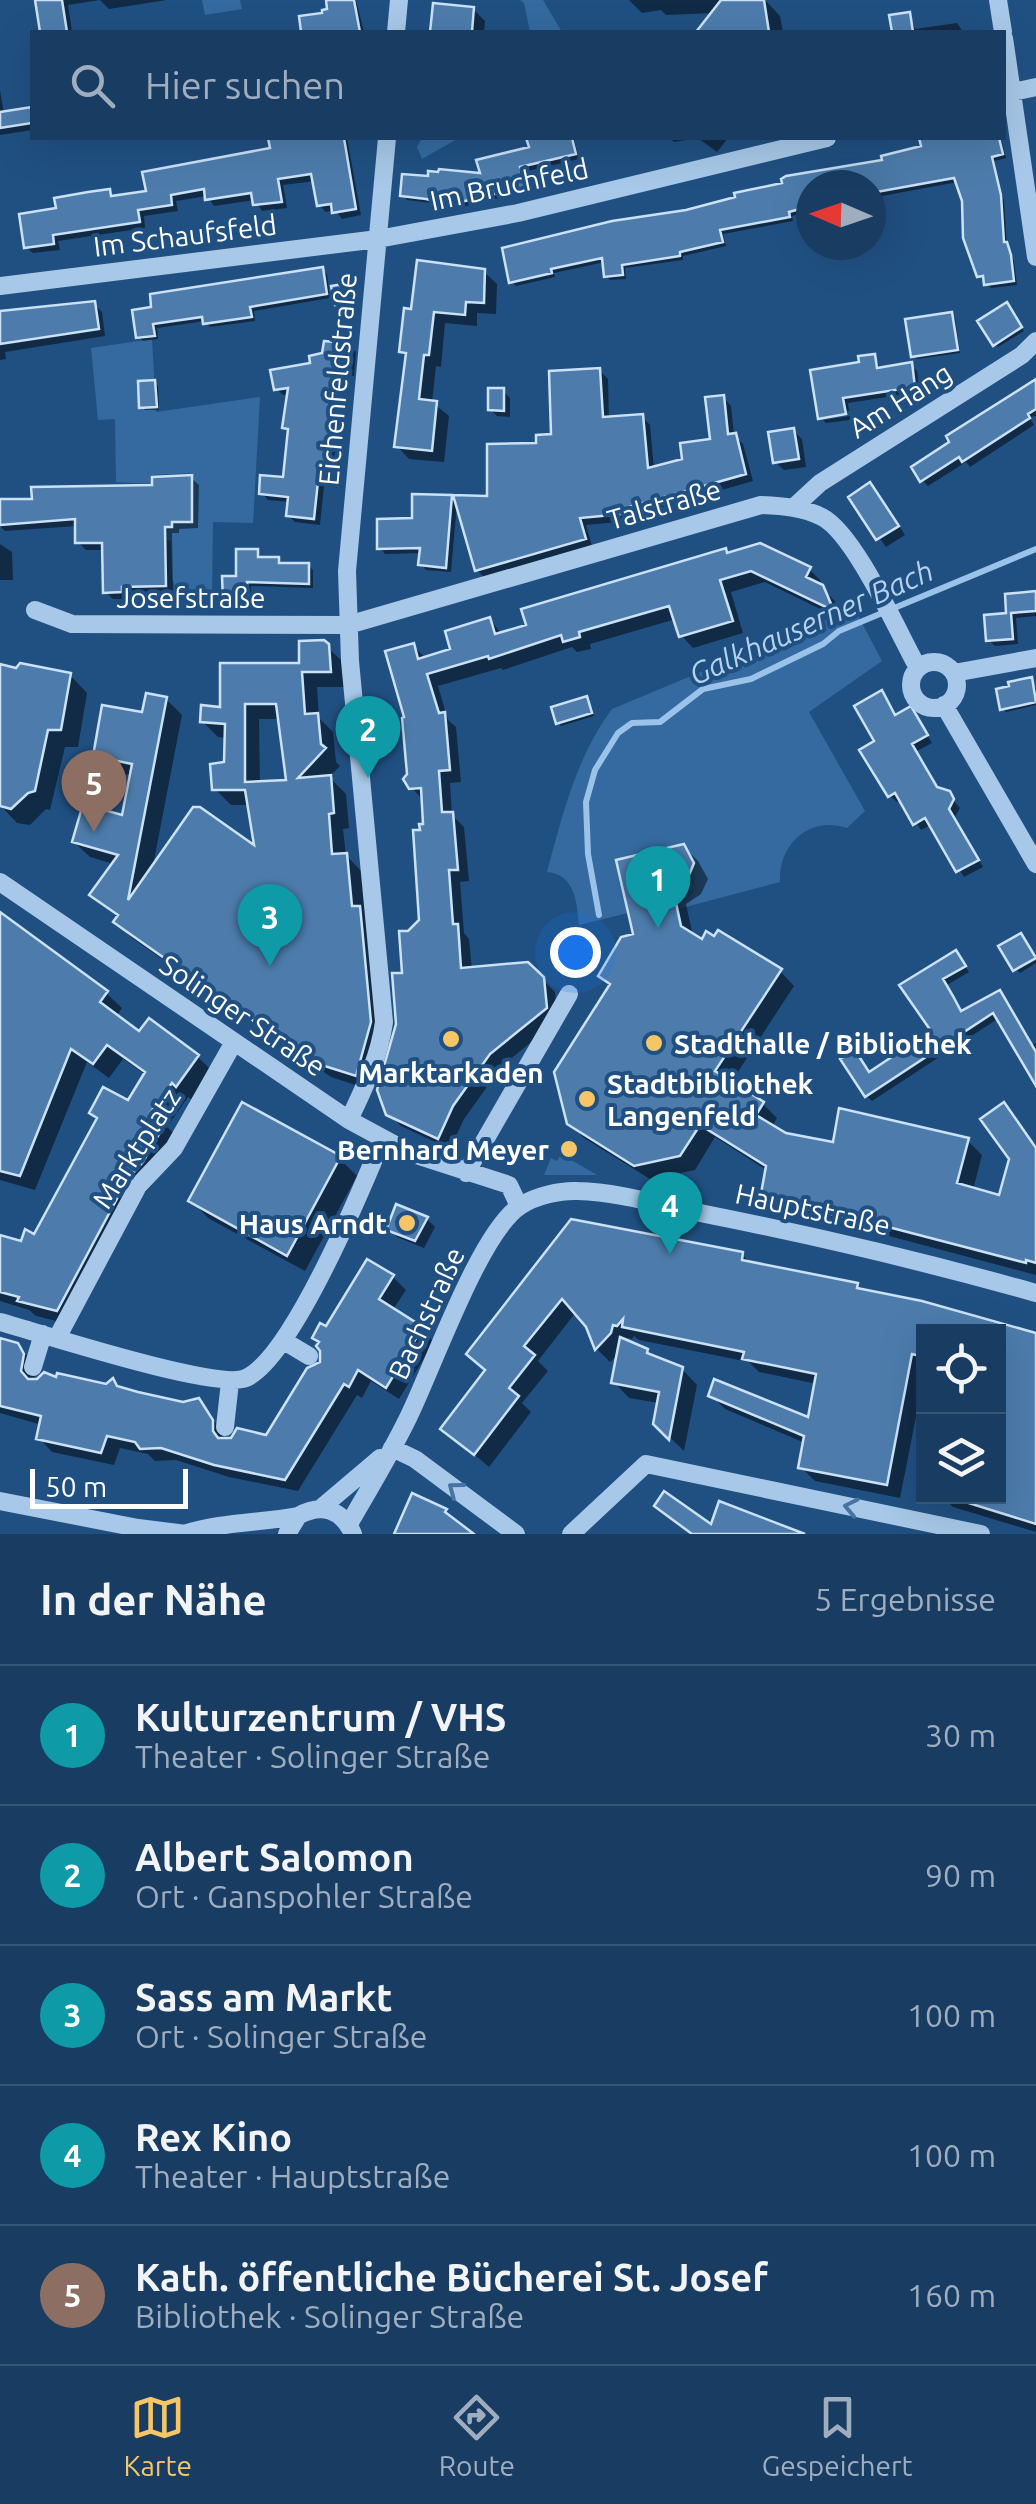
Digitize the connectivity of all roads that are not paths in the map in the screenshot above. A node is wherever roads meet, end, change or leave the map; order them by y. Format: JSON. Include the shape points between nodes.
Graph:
{"nodes":[{"id":1,"x":399,"y":0,"type":"edge"},
{"id":2,"x":998,"y":0,"type":"edge"},
{"id":3,"x":396,"y":30,"type":"edge"},
{"id":4,"x":1002,"y":30,"type":"edge"},
{"id":5,"x":1036,"y":87,"type":"edge"},
{"id":6,"x":1008,"y":93,"type":"edge"},
{"id":7,"x":387,"y":140,"type":"edge"},
{"id":8,"x":819,"y":140,"type":"edge"},
{"id":9,"x":378,"y":239,"type":"junction"},
{"id":10,"x":1036,"y":257,"type":"edge"},
{"id":11,"x":0,"y":286,"type":"edge"},
{"id":12,"x":1036,"y":341,"type":"edge"},
{"id":13,"x":794,"y":507,"type":"junction"},
{"id":14,"x":36,"y":610,"type":"dead end"},
{"id":15,"x":348,"y":625,"type":"junction"},
{"id":16,"x":1036,"y":658,"type":"edge"},
{"id":17,"x":918,"y":668,"type":"junction"},
{"id":18,"x":954,"y":673,"type":"junction"},
{"id":19,"x":944,"y":705,"type":"junction"},
{"id":20,"x":1036,"y":864,"type":"edge"},
{"id":21,"x":0,"y":882,"type":"edge"},
{"id":22,"x":569,"y":994,"type":"dead end"},
{"id":23,"x":234,"y":1042,"type":"junction"},
{"id":24,"x":349,"y":1120,"type":"junction"},
{"id":25,"x":382,"y":1140,"type":"junction"},
{"id":26,"x":466,"y":1172,"type":"junction"},
{"id":27,"x":519,"y":1206,"type":"junction"},
{"id":28,"x":1036,"y":1292,"type":"edge"},
{"id":29,"x":0,"y":1322,"type":"edge"},
{"id":30,"x":50,"y":1336,"type":"junction"},
{"id":31,"x":284,"y":1342,"type":"junction"},
{"id":32,"x":309,"y":1356,"type":"dead end"},
{"id":33,"x":32,"y":1367,"type":"dead end"},
{"id":34,"x":230,"y":1382,"type":"junction"},
{"id":35,"x":226,"y":1427,"type":"dead end"},
{"id":36,"x":392,"y":1448,"type":"junction"},
{"id":37,"x":0,"y":1501,"type":"edge"},
{"id":38,"x":321,"y":1508,"type":"junction"},
{"id":39,"x":298,"y":1516,"type":"junction"},
{"id":40,"x":351,"y":1529,"type":"edge"},
{"id":41,"x":185,"y":1534,"type":"edge"},
{"id":42,"x":288,"y":1534,"type":"edge"},
{"id":43,"x":516,"y":1534,"type":"edge"},
{"id":44,"x":570,"y":1534,"type":"edge"},
{"id":45,"x":981,"y":1534,"type":"edge"}],
"edges":[{"from":1,"to":3,"type":"street"},
{"from":2,"to":4,"type":"street"},
{"from":5,"to":6,"type":"street"},
{"from":6,"to":10,"type":"street"},
{"from":7,"to":9,"type":"street","name":"Eichenfeldstraße"},
{"from":8,"to":9,"type":"street","name":"Im Bruchfeld","via":[[518,214]]},
{"from":9,"to":11,"type":"street","name":"Im Schaufsfeld"},
{"from":9,"to":15,"type":"street","name":"Eichenfeldstraße","via":[[347,571]]},
{"from":12,"to":13,"type":"street","name":"Am Hang","via":[[820,483]]},
{"from":13,"to":15,"type":"street","name":"Talstraße","via":[[761,505]]},
{"from":13,"to":17,"type":"street","via":[[825,519],[848,542]]},
{"from":14,"to":15,"type":"street","name":"Josefstraße","via":[[72,624]]},
{"from":15,"to":24,"type":"street","name":"Eichenfeldstraße","via":[[384,1000],[380,1048]]},
{"from":16,"to":18,"type":"street"},
{"from":17,"to":18,"type":"street","via":[[938,662]]},
{"from":17,"to":19,"type":"street","via":[[911,684],[918,701],[930,708]]},
{"from":18,"to":19,"type":"street","via":[[956,691]]},
{"from":19,"to":20,"type":"street"},
{"from":21,"to":23,"type":"street","name":"Solinger Straße"},
{"from":22,"to":26,"type":"street"},
{"from":23,"to":24,"type":"street","name":"Solinger Straße"},
{"from":23,"to":30,"type":"street","name":"Marktplatz","via":[[174,1148],[138,1186]]},
{"from":24,"to":25,"type":"street","name":"Solinger Straße"},
{"from":25,"to":26,"type":"street","name":"Solinger Straße"},
{"from":25,"to":31,"type":"street"},
{"from":26,"to":27,"type":"street","name":"Solinger Straße","via":[[509,1186]]},
{"from":27,"to":28,"type":"street","name":"Hauptstraße","via":[[575,1190],[600,1193],[908,1257]]},
{"from":27,"to":36,"type":"street","name":"Bachstraße","via":[[477,1264]]},
{"from":29,"to":30,"type":"street"},
{"from":30,"to":33,"type":"street","name":"Marktplatz"},
{"from":30,"to":34,"type":"street"},
{"from":31,"to":32,"type":"street"},
{"from":31,"to":34,"type":"street","via":[[264,1366]]},
{"from":34,"to":35,"type":"street"},
{"from":36,"to":38,"type":"street","name":"Bachstraße"},
{"from":36,"to":40,"type":"street","name":"Bachstraße"},
{"from":43,"to":36,"type":"street","one_way":true},
{"from":37,"to":41,"type":"street"},
{"from":38,"to":39,"type":"street"},
{"from":38,"to":40,"type":"street"},
{"from":39,"to":41,"type":"street"},
{"from":39,"to":42,"type":"street"},
{"from":45,"to":44,"type":"street","one_way":true,"via":[[646,1464]]}]}
